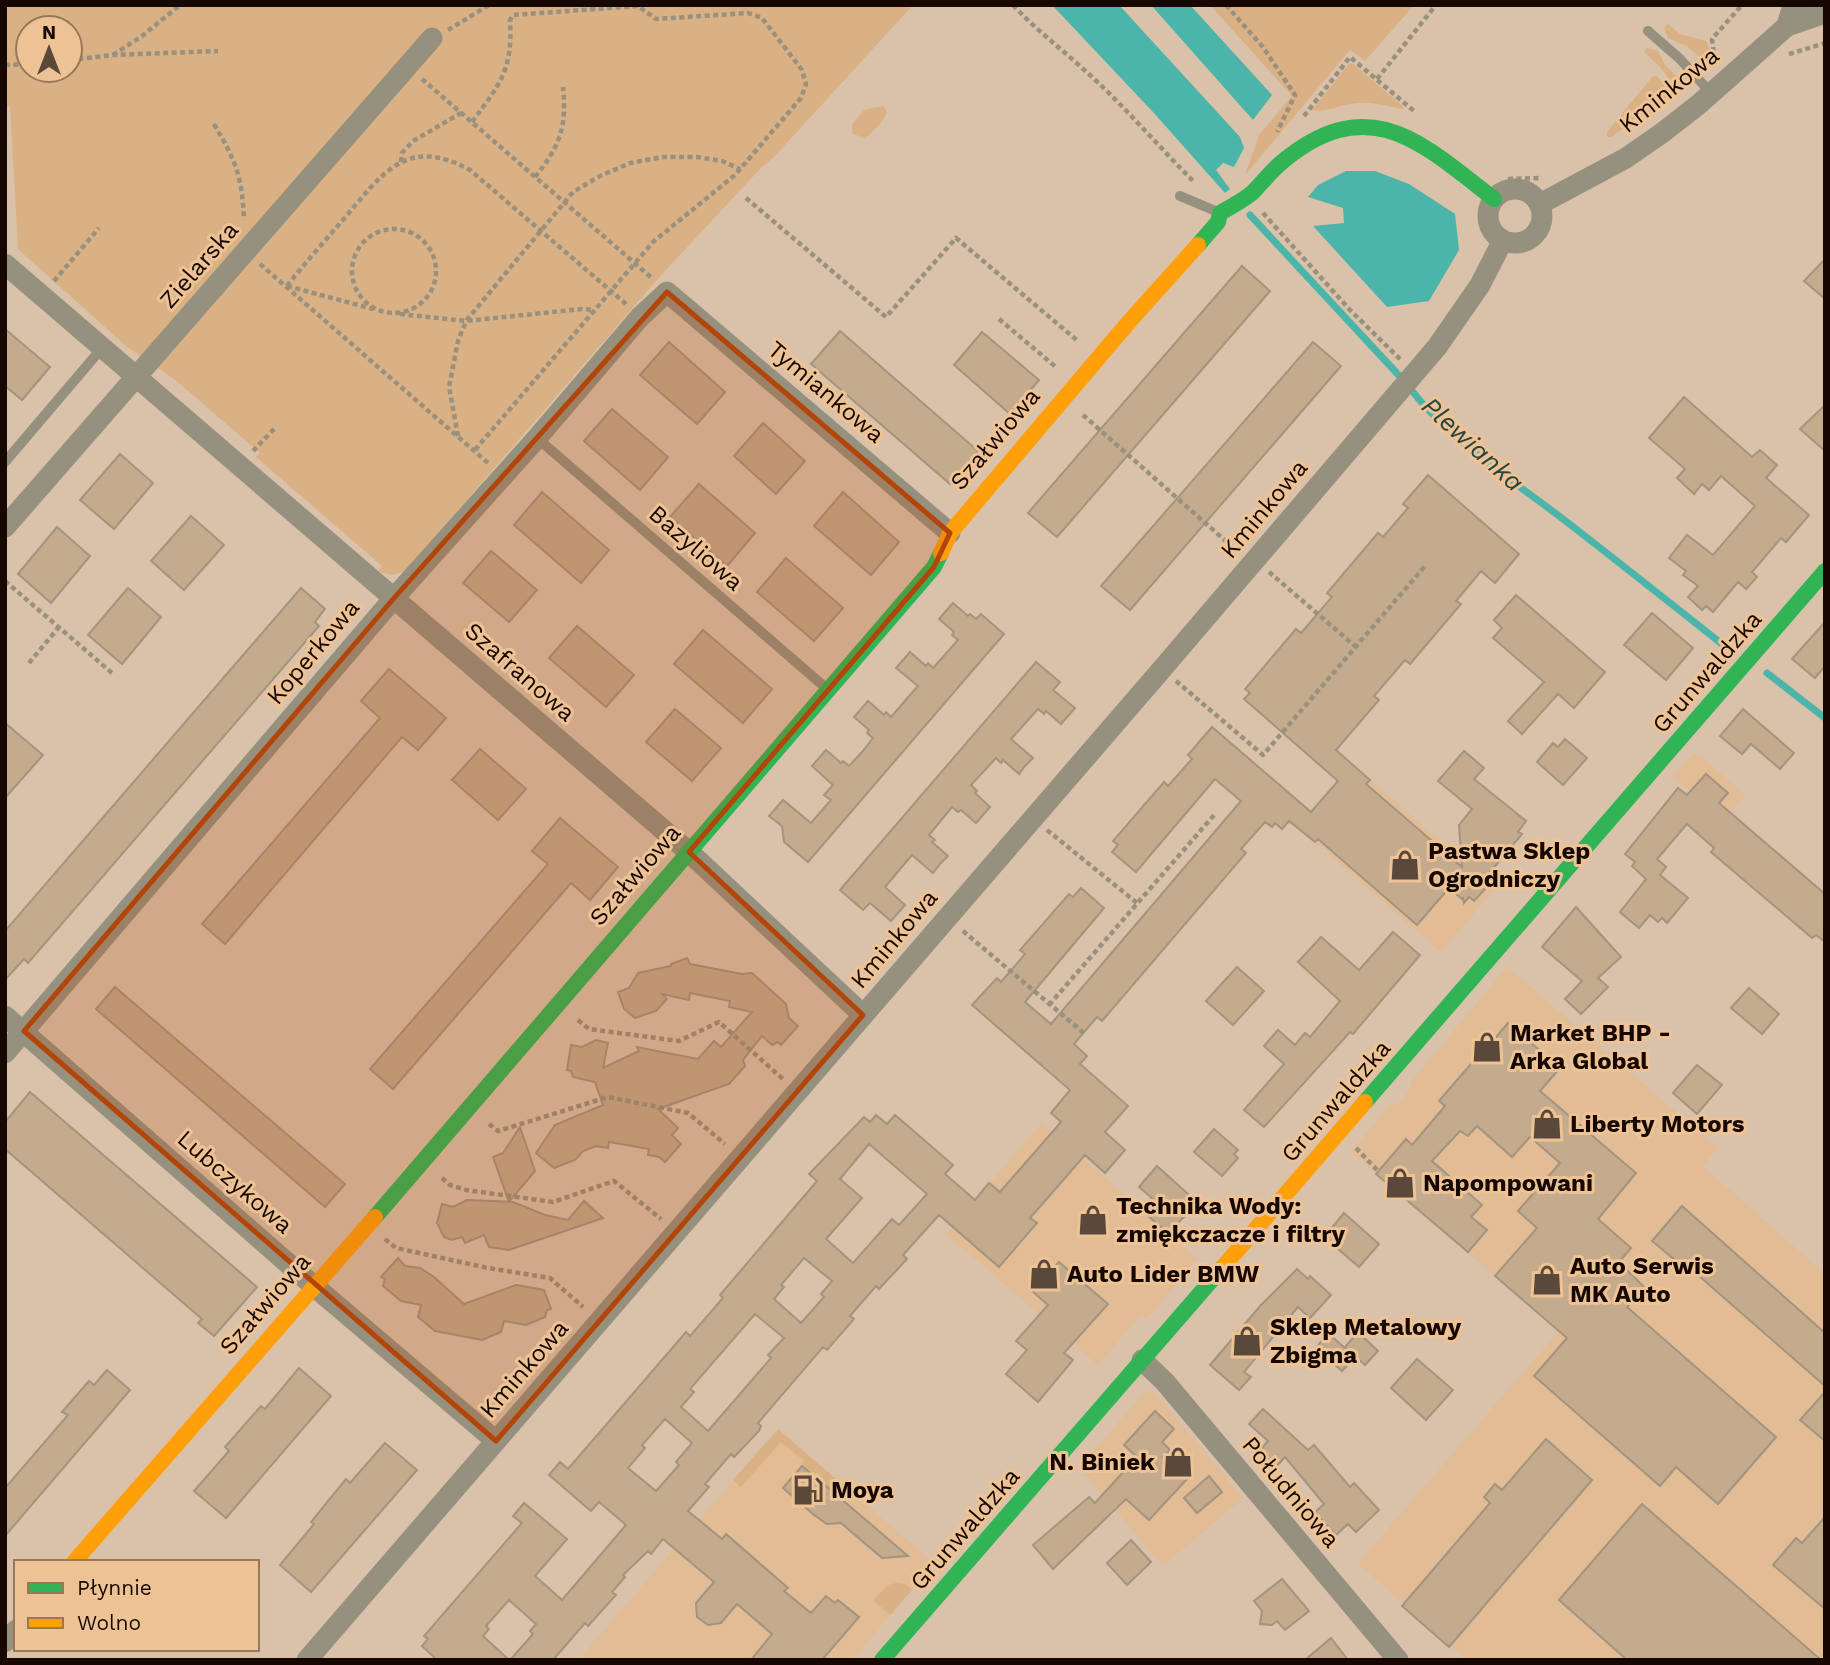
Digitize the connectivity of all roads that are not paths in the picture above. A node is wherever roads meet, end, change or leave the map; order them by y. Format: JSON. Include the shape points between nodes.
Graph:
{"nodes":[{"id":1,"x":1799,"y":5,"type":"edge"},
{"id":2,"x":1825,"y":13,"type":"edge"},
{"id":3,"x":1787,"y":26,"type":"junction"},
{"id":4,"x":1648,"y":31,"type":"dead end"},
{"id":5,"x":432,"y":37,"type":"road end"},
{"id":6,"x":1711,"y":93,"type":"junction"},
{"id":7,"x":1496,"y":189,"type":"junction"},
{"id":8,"x":1180,"y":196,"type":"dead end"},
{"id":9,"x":1540,"y":204,"type":"junction"},
{"id":10,"x":1220,"y":213,"type":"junction"},
{"id":11,"x":1503,"y":240,"type":"junction"},
{"id":12,"x":5,"y":264,"type":"edge"},
{"id":13,"x":667,"y":292,"type":"joint"},
{"id":14,"x":102,"y":348,"type":"junction"},
{"id":15,"x":134,"y":377,"type":"junction"},
{"id":16,"x":537,"y":438,"type":"junction"},
{"id":17,"x":5,"y":462,"type":"edge"},
{"id":18,"x":5,"y":527,"type":"edge"},
{"id":19,"x":950,"y":533,"type":"junction"},
{"id":20,"x":1825,"y":571,"type":"edge"},
{"id":21,"x":394,"y":598,"type":"junction"},
{"id":22,"x":828,"y":689,"type":"junction"},
{"id":23,"x":689,"y":852,"type":"junction"},
{"id":24,"x":863,"y":1015,"type":"junction"},
{"id":25,"x":5,"y":1016,"type":"edge"},
{"id":26,"x":24,"y":1031,"type":"junction"},
{"id":27,"x":5,"y":1053,"type":"edge"},
{"id":28,"x":315,"y":1287,"type":"junction"},
{"id":29,"x":1142,"y":1360,"type":"junction"},
{"id":30,"x":496,"y":1441,"type":"junction"},
{"id":31,"x":76,"y":1560,"type":"edge"},
{"id":32,"x":307,"y":1660,"type":"edge"},
{"id":33,"x":882,"y":1660,"type":"edge"},
{"id":34,"x":1398,"y":1660,"type":"edge"}],
"edges":[{"from":1,"to":3,"type":"street"},
{"from":2,"to":3,"type":"street"},
{"from":3,"to":6,"type":"street","name":"Kminkowa"},
{"from":4,"to":6,"type":"lane"},
{"from":5,"to":15,"type":"street","name":"Zielarska"},
{"from":6,"to":9,"type":"street","name":"Kminkowa","via":[[1626,158]]},
{"from":7,"to":9,"type":"street","via":[[1518,189]]},
{"from":7,"to":10,"type":"street","via":[[1402,133],[1368,124],[1351,125],[1314,138],[1246,198]]},
{"from":7,"to":11,"type":"street","via":[[1488,217]]},
{"from":8,"to":10,"type":"lane"},
{"from":9,"to":11,"type":"street","via":[[1540,226],[1531,237]]},
{"from":10,"to":19,"type":"street","name":"Szałwiowa","via":[[1218,222]]},
{"from":11,"to":24,"type":"street","name":"Kminkowa","via":[[1480,285],[1437,347],[1246,556],[1162,669]]},
{"from":12,"to":14,"type":"street","name":"Szafranowa"},
{"from":13,"to":16,"type":"street","name":"Koperkowa","via":[[640,317]]},
{"from":13,"to":19,"type":"street","name":"Tymiankowa"},
{"from":14,"to":15,"type":"street","name":"Szafranowa"},
{"from":14,"to":17,"type":"lane"},
{"from":15,"to":18,"type":"street","name":"Zielarska"},
{"from":15,"to":21,"type":"street","name":"Szafranowa"},
{"from":16,"to":21,"type":"street","name":"Koperkowa"},
{"from":16,"to":22,"type":"lane","name":"Bazyliowa"},
{"from":19,"to":22,"type":"street","name":"Szałwiowa","via":[[934,566]]},
{"from":20,"to":29,"type":"street","name":"Grunwaldzka"},
{"from":21,"to":23,"type":"street","name":"Szafranowa"},
{"from":21,"to":26,"type":"street","name":"Koperkowa"},
{"from":22,"to":23,"type":"street","name":"Szałwiowa"},
{"from":23,"to":24,"type":"street","name":"Szafranowa"},
{"from":23,"to":28,"type":"street","name":"Szałwiowa"},
{"from":24,"to":30,"type":"street","name":"Kminkowa"},
{"from":25,"to":26,"type":"street","name":"Lubczykowa"},
{"from":26,"to":27,"type":"street","name":"Koperkowa"},
{"from":26,"to":28,"type":"street","name":"Lubczykowa"},
{"from":28,"to":30,"type":"street","name":"Lubczykowa"},
{"from":28,"to":31,"type":"street","name":"Szałwiowa"},
{"from":29,"to":33,"type":"street","name":"Grunwaldzka"},
{"from":29,"to":34,"type":"street","name":"Południowa"},
{"from":30,"to":32,"type":"street","name":"Kminkowa"}]}
